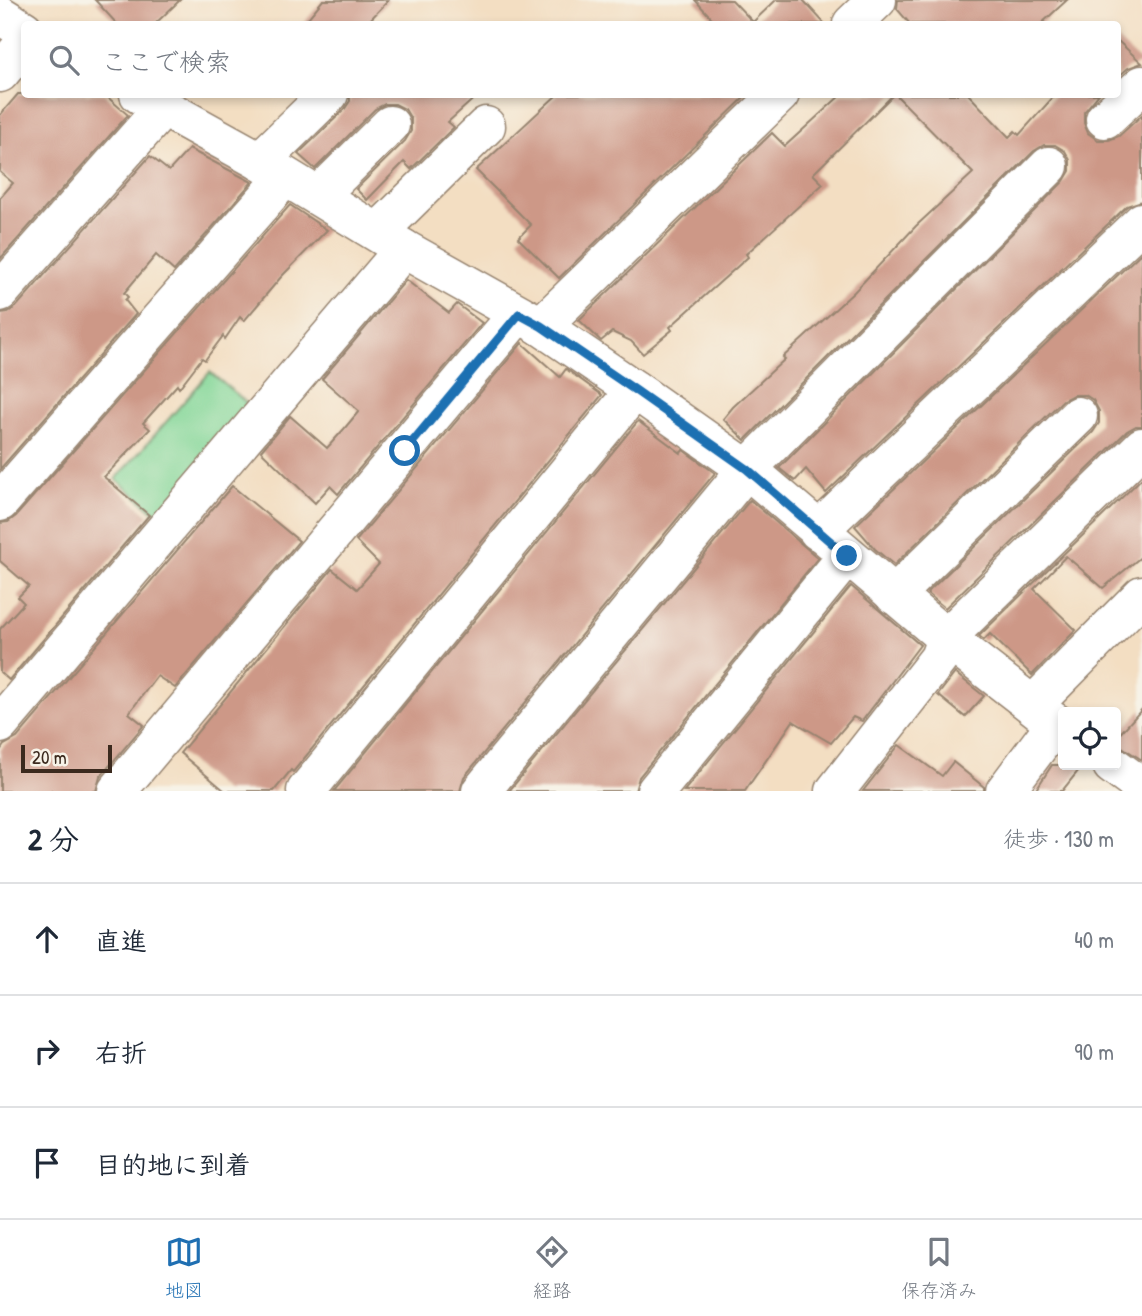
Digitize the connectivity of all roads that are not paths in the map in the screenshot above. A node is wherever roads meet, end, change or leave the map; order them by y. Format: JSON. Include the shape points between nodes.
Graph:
{"nodes":[{"id":1,"x":877,"y":0,"type":"edge"},
{"id":2,"x":0,"y":15,"type":"edge"},
{"id":3,"x":855,"y":21,"type":"edge"},
{"id":4,"x":21,"y":28,"type":"edge"},
{"id":5,"x":21,"y":48,"type":"edge"},
{"id":6,"x":0,"y":73,"type":"edge"},
{"id":7,"x":1142,"y":85,"type":"edge"},
{"id":8,"x":326,"y":98,"type":"edge"},
{"id":9,"x":776,"y":98,"type":"edge"},
{"id":10,"x":151,"y":101,"type":"edge"},
{"id":11,"x":1105,"y":119,"type":"dead end"},
{"id":12,"x":390,"y":125,"type":"dead end"},
{"id":13,"x":485,"y":126,"type":"dead end"},
{"id":14,"x":1049,"y":166,"type":"dead end"},
{"id":15,"x":273,"y":169,"type":"junction"},
{"id":16,"x":318,"y":196,"type":"junction"},
{"id":17,"x":1142,"y":222,"type":"edge"},
{"id":18,"x":391,"y":240,"type":"junction"},
{"id":19,"x":0,"y":292,"type":"edge"},
{"id":20,"x":530,"y":320,"type":"junction"},
{"id":21,"x":635,"y":390,"type":"junction"},
{"id":22,"x":1078,"y":416,"type":"dead end"},
{"id":23,"x":1142,"y":447,"type":"edge"},
{"id":24,"x":747,"y":469,"type":"junction"},
{"id":25,"x":0,"y":502,"type":"edge"},
{"id":26,"x":818,"y":531,"type":"junction"},
{"id":27,"x":847,"y":556,"type":"junction"},
{"id":28,"x":894,"y":594,"type":"junction"},
{"id":29,"x":1142,"y":595,"type":"edge"},
{"id":30,"x":946,"y":638,"type":"junction"},
{"id":31,"x":1051,"y":719,"type":"edge"},
{"id":32,"x":0,"y":724,"type":"edge"},
{"id":33,"x":1119,"y":770,"type":"edge"},
{"id":34,"x":1142,"y":788,"type":"edge"},
{"id":35,"x":117,"y":791,"type":"edge"},
{"id":36,"x":306,"y":791,"type":"edge"},
{"id":37,"x":481,"y":791,"type":"edge"},
{"id":38,"x":656,"y":791,"type":"edge"},
{"id":39,"x":835,"y":791,"type":"edge"},
{"id":40,"x":1005,"y":791,"type":"edge"}],
"edges":[{"from":1,"to":3,"type":"street"},
{"from":2,"to":4,"type":"street"},
{"from":5,"to":6,"type":"street"},
{"from":7,"to":11,"type":"street"},
{"from":8,"to":15,"type":"street"},
{"from":9,"to":20,"type":"street"},
{"from":10,"to":15,"type":"street"},
{"from":10,"to":19,"type":"street"},
{"from":12,"to":16,"type":"street"},
{"from":13,"to":18,"type":"street"},
{"from":14,"to":24,"type":"street"},
{"from":15,"to":16,"type":"street"},
{"from":15,"to":25,"type":"street"},
{"from":16,"to":18,"type":"street"},
{"from":17,"to":26,"type":"street"},
{"from":18,"to":20,"type":"street"},
{"from":18,"to":32,"type":"street"},
{"from":20,"to":21,"type":"street"},
{"from":20,"to":35,"type":"street"},
{"from":21,"to":24,"type":"street"},
{"from":21,"to":36,"type":"street"},
{"from":22,"to":28,"type":"street"},
{"from":23,"to":30,"type":"street"},
{"from":24,"to":26,"type":"street"},
{"from":24,"to":37,"type":"street"},
{"from":26,"to":27,"type":"street"},
{"from":27,"to":28,"type":"street"},
{"from":27,"to":38,"type":"street"},
{"from":28,"to":30,"type":"street"},
{"from":29,"to":31,"type":"street"},
{"from":30,"to":31,"type":"street"},
{"from":30,"to":39,"type":"street","via":[[939,658]]},
{"from":31,"to":40,"type":"street"},
{"from":33,"to":34,"type":"street"}]}
